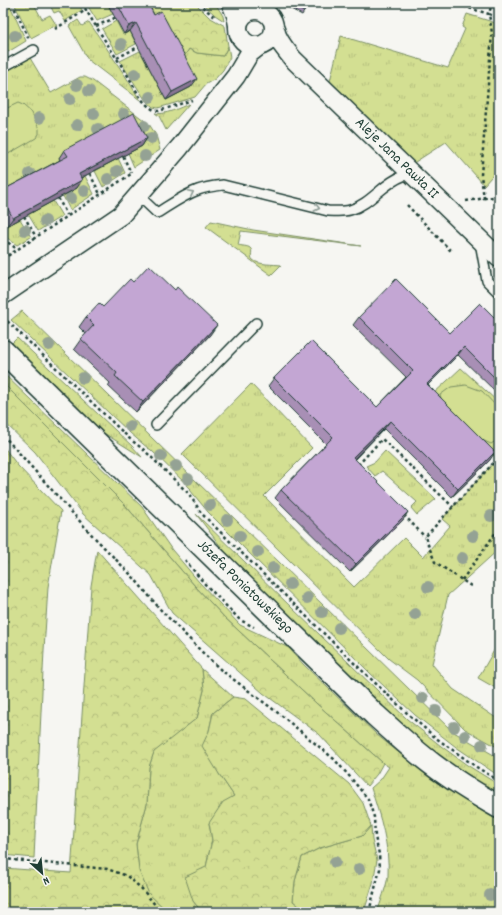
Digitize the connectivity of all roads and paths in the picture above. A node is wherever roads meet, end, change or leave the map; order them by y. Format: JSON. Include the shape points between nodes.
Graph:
{"nodes":[{"id":1,"x":12,"y":3,"type":"edge"},
{"id":2,"x":82,"y":3,"type":"edge"},
{"id":3,"x":198,"y":3,"type":"edge"},
{"id":4,"x":231,"y":3,"type":"edge"},
{"id":5,"x":452,"y":3,"type":"edge"},
{"id":6,"x":492,"y":3,"type":"edge"},
{"id":7,"x":86,"y":10,"type":"junction"},
{"id":8,"x":261,"y":11,"type":"edge"},
{"id":9,"x":489,"y":14,"type":"junction"},
{"id":10,"x":115,"y":18,"type":"dead end"},
{"id":11,"x":499,"y":18,"type":"edge"},
{"id":12,"x":218,"y":19,"type":"dead end"},
{"id":13,"x":96,"y":26,"type":"junction"},
{"id":14,"x":55,"y":29,"type":"dead end"},
{"id":15,"x":239,"y":31,"type":"junction"},
{"id":16,"x":32,"y":46,"type":"joint"},
{"id":17,"x":261,"y":46,"type":"junction"},
{"id":18,"x":138,"y":47,"type":"dead end"},
{"id":19,"x":117,"y":58,"type":"junction"},
{"id":20,"x":294,"y":59,"type":"junction"},
{"id":21,"x":3,"y":67,"type":"edge"},
{"id":22,"x":237,"y":74,"type":"junction"},
{"id":23,"x":196,"y":98,"type":"dead end"},
{"id":24,"x":123,"y":156,"type":"edge"},
{"id":25,"x":137,"y":170,"type":"dead end"},
{"id":26,"x":90,"y":174,"type":"edge"},
{"id":27,"x":131,"y":174,"type":"junction"},
{"id":28,"x":412,"y":174,"type":"junction"},
{"id":29,"x":100,"y":194,"type":"junction"},
{"id":30,"x":138,"y":195,"type":"junction"},
{"id":31,"x":499,"y":196,"type":"edge"},
{"id":32,"x":58,"y":198,"type":"edge"},
{"id":33,"x":484,"y":199,"type":"junction"},
{"id":34,"x":444,"y":204,"type":"junction"},
{"id":35,"x":407,"y":205,"type":"dead end"},
{"id":36,"x":24,"y":216,"type":"edge"},
{"id":37,"x":68,"y":216,"type":"junction"},
{"id":38,"x":36,"y":237,"type":"junction"},
{"id":39,"x":3,"y":239,"type":"edge"},
{"id":40,"x":479,"y":239,"type":"junction"},
{"id":41,"x":17,"y":249,"type":"junction"},
{"id":42,"x":451,"y":251,"type":"dead end"},
{"id":43,"x":499,"y":258,"type":"edge"},
{"id":44,"x":3,"y":259,"type":"edge"},
{"id":45,"x":499,"y":292,"type":"edge"},
{"id":46,"x":3,"y":295,"type":"edge"},
{"id":47,"x":3,"y":317,"type":"edge"},
{"id":48,"x":256,"y":323,"type":"dead end"},
{"id":49,"x":3,"y":351,"type":"edge"},
{"id":50,"x":156,"y":425,"type":"dead end"},
{"id":51,"x":3,"y":435,"type":"edge"},
{"id":52,"x":499,"y":457,"type":"edge"},
{"id":53,"x":357,"y":466,"type":"edge"},
{"id":54,"x":454,"y":507,"type":"junction"},
{"id":55,"x":399,"y":510,"type":"edge"},
{"id":56,"x":499,"y":528,"type":"edge"},
{"id":57,"x":425,"y":537,"type":"junction"},
{"id":58,"x":462,"y":580,"type":"junction"},
{"id":59,"x":471,"y":586,"type":"dead end"},
{"id":60,"x":499,"y":781,"type":"edge"},
{"id":61,"x":499,"y":807,"type":"edge"},
{"id":62,"x":3,"y":859,"type":"edge"},
{"id":63,"x":161,"y":912,"type":"edge"},
{"id":64,"x":369,"y":912,"type":"edge"}],
"edges":[{"from":1,"to":16,"type":"path"},
{"from":2,"to":7,"type":"path"},
{"from":3,"to":12,"type":"path"},
{"from":4,"to":15,"type":"street"},
{"from":5,"to":9,"type":"path"},
{"from":6,"to":9,"type":"path"},
{"from":7,"to":13,"type":"path"},
{"from":7,"to":14,"type":"path"},
{"from":8,"to":15,"type":"street","via":[[244,14],[240,19]]},
{"from":8,"to":17,"type":"street","via":[[274,34],[272,39]]},
{"from":8,"to":20,"type":"street","name":"Aleje Jana Pawła II"},
{"from":9,"to":11,"type":"path"},
{"from":9,"to":33,"type":"path","via":[[492,33],[481,175]]},
{"from":10,"to":13,"type":"path"},
{"from":13,"to":19,"type":"path"},
{"from":15,"to":17,"type":"street","name":"Aleje Jana Pawła II","via":[[247,45]]},
{"from":15,"to":22,"type":"street","via":[[242,52]]},
{"from":16,"to":21,"type":"lane"},
{"from":17,"to":20,"type":"street","name":"Aleje Jana Pawła II","via":[[275,46]]},
{"from":17,"to":22,"type":"street","via":[[249,54]]},
{"from":18,"to":19,"type":"path"},
{"from":19,"to":23,"type":"path","via":[[144,101],[156,111]]},
{"from":20,"to":28,"type":"street","name":"Aleje Jana Pawła II"},
{"from":22,"to":30,"type":"street","via":[[180,147]]},
{"from":24,"to":27,"type":"path"},
{"from":25,"to":27,"type":"path"},
{"from":26,"to":29,"type":"path"},
{"from":27,"to":29,"type":"path"},
{"from":30,"to":28,"type":"lane","one_way":true,"via":[[157,213],[198,190],[223,185],[339,212],[351,210],[390,182]]},
{"from":28,"to":34,"type":"street","name":"Aleje Jana Pawła II"},
{"from":29,"to":37,"type":"path"},
{"from":30,"to":46,"type":"street","via":[[120,215]]},
{"from":31,"to":33,"type":"path"},
{"from":32,"to":37,"type":"path"},
{"from":33,"to":34,"type":"path"},
{"from":34,"to":40,"type":"street","name":"Aleje Jana Pawła II"},
{"from":35,"to":42,"type":"path"},
{"from":36,"to":38,"type":"path"},
{"from":37,"to":38,"type":"path"},
{"from":38,"to":41,"type":"path"},
{"from":39,"to":41,"type":"path"},
{"from":40,"to":43,"type":"street","name":"Aleje Jana Pawła II"},
{"from":40,"to":45,"type":"lane","via":[[487,281]]},
{"from":41,"to":44,"type":"path"},
{"from":47,"to":60,"type":"path","via":[[172,477],[189,494],[202,514],[407,713],[436,738]]},
{"from":48,"to":50,"type":"lane"},
{"from":49,"to":61,"type":"street","name":"Józefa Poniatowskiego","via":[[375,715],[431,764]]},
{"from":51,"to":64,"type":"path","via":[[185,635],[221,670],[334,759],[368,798],[374,817],[380,869]]},
{"from":52,"to":54,"type":"path"},
{"from":53,"to":54,"type":"path","via":[[382,439]]},
{"from":54,"to":57,"type":"path"},
{"from":55,"to":57,"type":"path"},
{"from":56,"to":58,"type":"path"},
{"from":57,"to":58,"type":"path","via":[[435,562]]},
{"from":58,"to":59,"type":"path"},
{"from":62,"to":63,"type":"path","via":[[107,869],[127,876]]}]}
